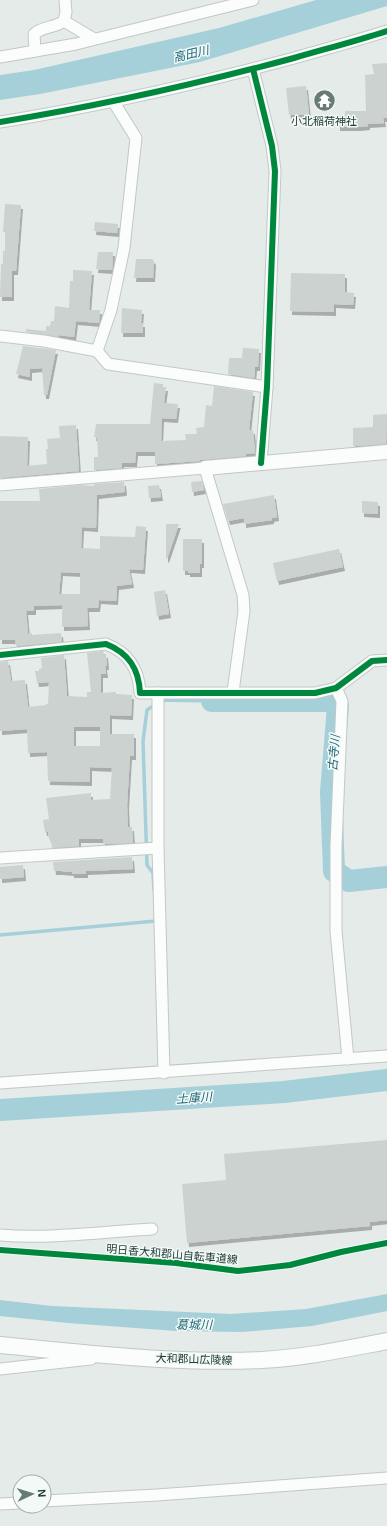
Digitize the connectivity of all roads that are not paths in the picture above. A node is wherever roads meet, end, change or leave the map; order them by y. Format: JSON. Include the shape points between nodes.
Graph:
{"nodes":[{"id":1,"x":65,"y":0,"type":"edge"},
{"id":2,"x":253,"y":0,"type":"edge"},
{"id":3,"x":64,"y":21,"type":"junction"},
{"id":4,"x":387,"y":31,"type":"edge"},
{"id":5,"x":94,"y":40,"type":"junction"},
{"id":6,"x":35,"y":51,"type":"junction"},
{"id":7,"x":0,"y":57,"type":"edge"},
{"id":8,"x":253,"y":69,"type":"junction"},
{"id":9,"x":113,"y":101,"type":"junction"},
{"id":10,"x":0,"y":122,"type":"edge"},
{"id":11,"x":0,"y":336,"type":"edge"},
{"id":12,"x":97,"y":351,"type":"junction"},
{"id":13,"x":267,"y":387,"type":"junction"},
{"id":14,"x":387,"y":452,"type":"edge"},
{"id":15,"x":261,"y":463,"type":"junction"},
{"id":16,"x":205,"y":468,"type":"junction"},
{"id":17,"x":0,"y":485,"type":"edge"},
{"id":18,"x":0,"y":655,"type":"edge"},
{"id":19,"x":387,"y":660,"type":"edge"},
{"id":20,"x":336,"y":688,"type":"junction"},
{"id":21,"x":234,"y":692,"type":"junction"},
{"id":22,"x":158,"y":693,"type":"junction"},
{"id":23,"x":158,"y":848,"type":"junction"},
{"id":24,"x":0,"y":858,"type":"edge"},
{"id":25,"x":387,"y":1056,"type":"edge"},
{"id":26,"x":348,"y":1059,"type":"junction"},
{"id":27,"x":164,"y":1073,"type":"junction"},
{"id":28,"x":0,"y":1083,"type":"edge"},
{"id":29,"x":152,"y":1229,"type":"dead end"},
{"id":30,"x":0,"y":1235,"type":"edge"},
{"id":31,"x":387,"y":1341,"type":"edge"},
{"id":32,"x":0,"y":1345,"type":"edge"},
{"id":33,"x":116,"y":1356,"type":"junction"},
{"id":34,"x":0,"y":1369,"type":"edge"},
{"id":35,"x":387,"y":1478,"type":"edge"},
{"id":36,"x":52,"y":1502,"type":"edge"},
{"id":37,"x":12,"y":1503,"type":"edge"},
{"id":38,"x":0,"y":1504,"type":"edge"}],
"edges":[{"from":1,"to":3,"type":"street"},
{"from":2,"to":5,"type":"street"},
{"from":3,"to":5,"type":"street"},
{"from":3,"to":6,"type":"street","via":[[40,29],[34,34]]},
{"from":4,"to":8,"type":"street"},
{"from":5,"to":6,"type":"street"},
{"from":6,"to":7,"type":"street"},
{"from":8,"to":9,"type":"street"},
{"from":8,"to":13,"type":"street","via":[[272,146],[275,171]]},
{"from":9,"to":10,"type":"street"},
{"from":9,"to":12,"type":"street","via":[[136,138],[124,248],[111,310]]},
{"from":11,"to":12,"type":"street"},
{"from":12,"to":13,"type":"street","via":[[108,364]]},
{"from":13,"to":15,"type":"street"},
{"from":14,"to":15,"type":"street"},
{"from":15,"to":16,"type":"street"},
{"from":16,"to":17,"type":"street"},
{"from":16,"to":21,"type":"street","via":[[243,595],[244,611]]},
{"from":18,"to":22,"type":"street","via":[[106,644],[116,648],[133,664],[139,680],[140,693]]},
{"from":19,"to":20,"type":"street","via":[[372,661]]},
{"from":20,"to":21,"type":"street","via":[[315,693]]},
{"from":20,"to":26,"type":"street","via":[[342,701],[336,846],[336,931]]},
{"from":21,"to":22,"type":"street"},
{"from":22,"to":23,"type":"street"},
{"from":23,"to":24,"type":"street"},
{"from":23,"to":27,"type":"street"},
{"from":25,"to":26,"type":"street"},
{"from":26,"to":27,"type":"street"},
{"from":27,"to":28,"type":"street"},
{"from":29,"to":30,"type":"street","via":[[65,1235]]},
{"from":31,"to":33,"type":"main road","name":"大和郡山広陵線","via":[[296,1357],[261,1360]]},
{"from":32,"to":33,"type":"main road","name":"大和郡山広陵線"},
{"from":33,"to":34,"type":"street"},
{"from":35,"to":36,"type":"street"},
{"from":37,"to":38,"type":"street"}]}
